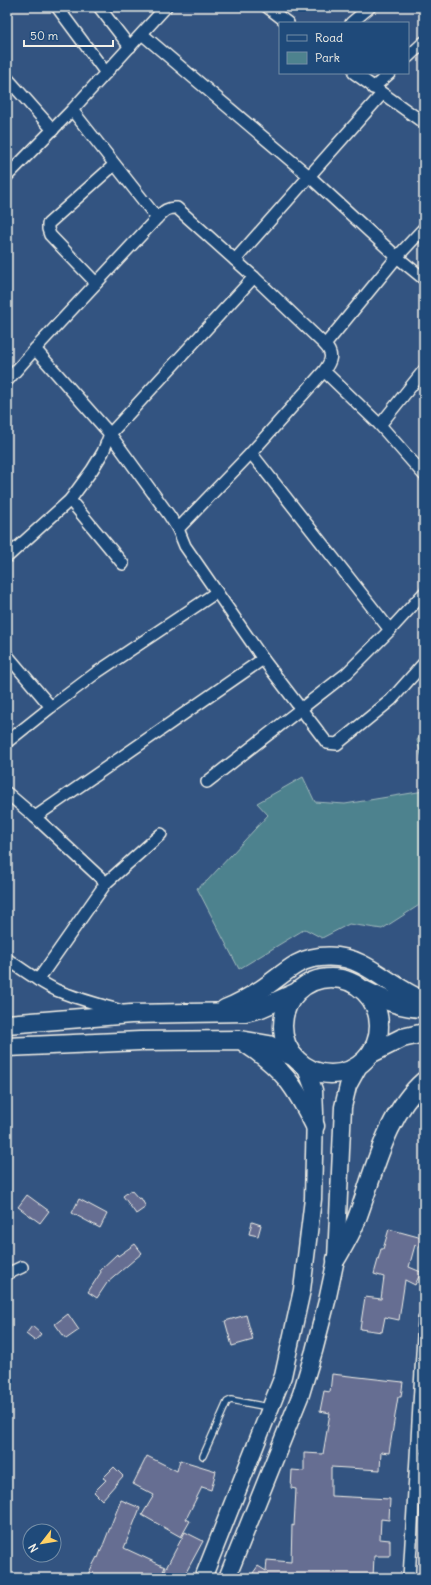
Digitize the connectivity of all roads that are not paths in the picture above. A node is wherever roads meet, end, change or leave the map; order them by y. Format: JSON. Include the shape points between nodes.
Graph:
{"nodes":[{"id":1,"x":57,"y":7,"type":"edge"},
{"id":2,"x":100,"y":7,"type":"edge"},
{"id":3,"x":166,"y":7,"type":"edge"},
{"id":4,"x":267,"y":7,"type":"edge"},
{"id":5,"x":370,"y":7,"type":"edge"},
{"id":6,"x":287,"y":22,"type":"edge"},
{"id":7,"x":352,"y":22,"type":"edge"},
{"id":8,"x":142,"y":34,"type":"junction"},
{"id":9,"x":424,"y":42,"type":"edge"},
{"id":10,"x":130,"y":47,"type":"junction"},
{"id":11,"x":409,"y":56,"type":"edge"},
{"id":12,"x":106,"y":73,"type":"junction"},
{"id":13,"x":355,"y":74,"type":"edge"},
{"id":14,"x":389,"y":74,"type":"edge"},
{"id":15,"x":7,"y":78,"type":"edge"},
{"id":16,"x":378,"y":91,"type":"junction"},
{"id":17,"x":72,"y":110,"type":"junction"},
{"id":18,"x":424,"y":123,"type":"edge"},
{"id":19,"x":53,"y":130,"type":"junction"},
{"id":20,"x":114,"y":165,"type":"junction"},
{"id":21,"x":7,"y":176,"type":"edge"},
{"id":22,"x":309,"y":176,"type":"junction"},
{"id":23,"x":157,"y":218,"type":"junction"},
{"id":24,"x":424,"y":228,"type":"edge"},
{"id":25,"x":397,"y":257,"type":"junction"},
{"id":26,"x":235,"y":260,"type":"junction"},
{"id":27,"x":254,"y":277,"type":"junction"},
{"id":28,"x":424,"y":279,"type":"edge"},
{"id":29,"x":96,"y":283,"type":"junction"},
{"id":30,"x":325,"y":345,"type":"junction"},
{"id":31,"x":35,"y":349,"type":"junction"},
{"id":32,"x":424,"y":370,"type":"edge"},
{"id":33,"x":324,"y":371,"type":"junction"},
{"id":34,"x":7,"y":381,"type":"edge"},
{"id":35,"x":380,"y":425,"type":"junction"},
{"id":36,"x":110,"y":434,"type":"junction"},
{"id":37,"x":250,"y":453,"type":"junction"},
{"id":38,"x":424,"y":475,"type":"edge"},
{"id":39,"x":70,"y":500,"type":"junction"},
{"id":40,"x":178,"y":529,"type":"junction"},
{"id":41,"x":7,"y":557,"type":"edge"},
{"id":42,"x":124,"y":564,"type":"dead end"},
{"id":43,"x":217,"y":592,"type":"junction"},
{"id":44,"x":424,"y":593,"type":"edge"},
{"id":45,"x":390,"y":630,"type":"junction"},
{"id":46,"x":7,"y":655,"type":"edge"},
{"id":47,"x":263,"y":659,"type":"junction"},
{"id":48,"x":424,"y":663,"type":"edge"},
{"id":49,"x":51,"y":707,"type":"junction"},
{"id":50,"x":300,"y":710,"type":"junction"},
{"id":51,"x":7,"y":742,"type":"edge"},
{"id":52,"x":207,"y":782,"type":"dead end"},
{"id":53,"x":7,"y":793,"type":"edge"},
{"id":54,"x":35,"y":817,"type":"junction"},
{"id":55,"x":161,"y":834,"type":"dead end"},
{"id":56,"x":106,"y":884,"type":"junction"},
{"id":57,"x":7,"y":959,"type":"edge"},
{"id":58,"x":38,"y":980,"type":"junction"},
{"id":59,"x":364,"y":990,"type":"junction"},
{"id":60,"x":295,"y":993,"type":"junction"},
{"id":61,"x":424,"y":1001,"type":"edge"},
{"id":62,"x":424,"y":1008,"type":"edge"},
{"id":63,"x":221,"y":1011,"type":"junction"},
{"id":64,"x":131,"y":1014,"type":"junction"},
{"id":65,"x":7,"y":1024,"type":"edge"},
{"id":66,"x":424,"y":1033,"type":"edge"},
{"id":67,"x":240,"y":1040,"type":"junction"},
{"id":68,"x":7,"y":1047,"type":"edge"},
{"id":69,"x":364,"y":1060,"type":"junction"},
{"id":70,"x":300,"y":1062,"type":"junction"},
{"id":71,"x":424,"y":1081,"type":"edge"},
{"id":72,"x":315,"y":1126,"type":"junction"},
{"id":73,"x":336,"y":1259,"type":"junction"},
{"id":74,"x":22,"y":1267,"type":"dead end"},
{"id":75,"x":7,"y":1274,"type":"edge"},
{"id":76,"x":424,"y":1319,"type":"edge"},
{"id":77,"x":270,"y":1407,"type":"junction"},
{"id":78,"x":203,"y":1456,"type":"dead end"},
{"id":79,"x":203,"y":1578,"type":"edge"},
{"id":80,"x":228,"y":1578,"type":"edge"},
{"id":81,"x":409,"y":1578,"type":"edge"}],
"edges":[{"from":1,"to":12,"type":"street"},
{"from":2,"to":10,"type":"street"},
{"from":3,"to":8,"type":"street"},
{"from":4,"to":6,"type":"street"},
{"from":5,"to":7,"type":"street"},
{"from":8,"to":10,"type":"street"},
{"from":8,"to":22,"type":"street"},
{"from":9,"to":11,"type":"street"},
{"from":10,"to":12,"type":"street"},
{"from":12,"to":17,"type":"street"},
{"from":13,"to":16,"type":"street"},
{"from":14,"to":16,"type":"street"},
{"from":15,"to":19,"type":"street"},
{"from":16,"to":18,"type":"street"},
{"from":16,"to":22,"type":"street"},
{"from":17,"to":19,"type":"street"},
{"from":17,"to":20,"type":"street"},
{"from":19,"to":21,"type":"street"},
{"from":20,"to":23,"type":"street"},
{"from":20,"to":29,"type":"street","via":[[48,224],[50,234]]},
{"from":22,"to":25,"type":"street"},
{"from":22,"to":26,"type":"street"},
{"from":23,"to":26,"type":"street","via":[[167,209],[177,208]]},
{"from":23,"to":29,"type":"street"},
{"from":24,"to":25,"type":"street"},
{"from":25,"to":28,"type":"street"},
{"from":25,"to":30,"type":"street"},
{"from":26,"to":27,"type":"street"},
{"from":27,"to":30,"type":"street"},
{"from":27,"to":36,"type":"street"},
{"from":29,"to":31,"type":"street"},
{"from":30,"to":33,"type":"street","via":[[329,349],[331,361]]},
{"from":31,"to":34,"type":"street"},
{"from":31,"to":36,"type":"street"},
{"from":32,"to":35,"type":"street"},
{"from":33,"to":35,"type":"street"},
{"from":33,"to":37,"type":"street"},
{"from":35,"to":38,"type":"street"},
{"from":36,"to":39,"type":"street","via":[[103,452]]},
{"from":36,"to":40,"type":"street"},
{"from":37,"to":40,"type":"street"},
{"from":37,"to":45,"type":"street"},
{"from":39,"to":41,"type":"street"},
{"from":39,"to":42,"type":"street"},
{"from":40,"to":43,"type":"street","via":[[185,546]]},
{"from":43,"to":47,"type":"street"},
{"from":43,"to":49,"type":"street","via":[[96,673]]},
{"from":44,"to":45,"type":"street"},
{"from":45,"to":50,"type":"street","via":[[347,672]]},
{"from":46,"to":49,"type":"street"},
{"from":47,"to":50,"type":"street"},
{"from":47,"to":54,"type":"street"},
{"from":48,"to":50,"type":"street","via":[[391,700],[337,744],[327,743]]},
{"from":49,"to":51,"type":"street"},
{"from":50,"to":52,"type":"street"},
{"from":53,"to":54,"type":"street"},
{"from":54,"to":56,"type":"street"},
{"from":55,"to":56,"type":"street"},
{"from":56,"to":58,"type":"street"},
{"from":57,"to":58,"type":"street"},
{"from":58,"to":64,"type":"street","via":[[56,990]]},
{"from":59,"to":60,"type":"main road","via":[[341,978],[329,977],[316,979]]},
{"from":59,"to":62,"type":"main road","via":[[395,1004]]},
{"from":59,"to":69,"type":"main road","via":[[374,1004],[379,1021],[378,1039]]},
{"from":60,"to":63,"type":"main road","via":[[254,1010]]},
{"from":60,"to":70,"type":"main road","via":[[287,1004],[283,1032],[287,1046]]},
{"from":61,"to":63,"type":"main road","via":[[362,964],[330,956],[306,960],[296,965],[253,995]]},
{"from":63,"to":64,"type":"main road"},
{"from":64,"to":65,"type":"main road"},
{"from":66,"to":69,"type":"main road","via":[[402,1038]]},
{"from":67,"to":68,"type":"main road","via":[[140,1041]]},
{"from":67,"to":70,"type":"main road","via":[[268,1045]]},
{"from":67,"to":72,"type":"main road","via":[[267,1058],[286,1076]]},
{"from":69,"to":70,"type":"main road","via":[[346,1072],[332,1074],[313,1071]]},
{"from":69,"to":73,"type":"main road","via":[[348,1086],[344,1107]]},
{"from":70,"to":72,"type":"main road","via":[[310,1076],[314,1090]]},
{"from":71,"to":73,"type":"main road","via":[[409,1096],[396,1115],[356,1222]]},
{"from":72,"to":77,"type":"main road","via":[[313,1199],[302,1290],[282,1376]]},
{"from":73,"to":80,"type":"main road","via":[[301,1394]]},
{"from":74,"to":75,"type":"street"},
{"from":76,"to":81,"type":"street"},
{"from":77,"to":78,"type":"lane","via":[[231,1400],[227,1402]]},
{"from":77,"to":79,"type":"main road"}]}
